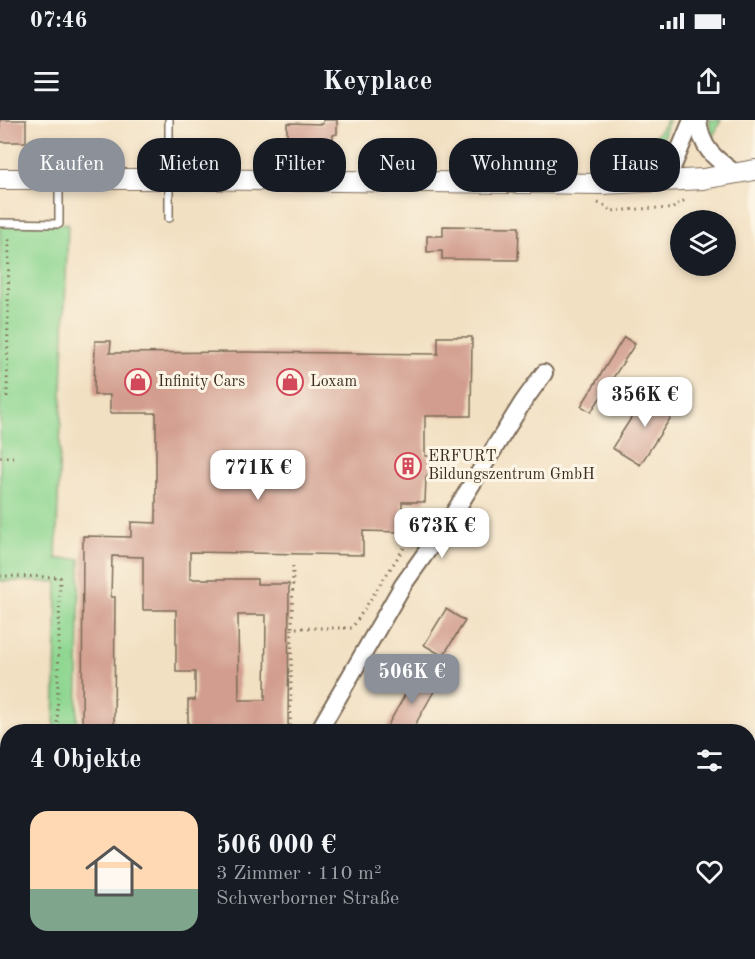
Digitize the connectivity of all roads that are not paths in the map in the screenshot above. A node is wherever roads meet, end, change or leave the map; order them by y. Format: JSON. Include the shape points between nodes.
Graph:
{"nodes":[{"id":1,"x":169,"y":120,"type":"edge"},
{"id":2,"x":692,"y":120,"type":"edge"},
{"id":3,"x":698,"y":120,"type":"edge"},
{"id":4,"x":169,"y":138,"type":"edge"},
{"id":5,"x":680,"y":149,"type":"edge"},
{"id":6,"x":755,"y":170,"type":"edge"},
{"id":7,"x":735,"y":173,"type":"junction"},
{"id":8,"x":241,"y":178,"type":"edge"},
{"id":9,"x":0,"y":179,"type":"edge"},
{"id":10,"x":18,"y":179,"type":"edge"},
{"id":11,"x":680,"y":179,"type":"edge"},
{"id":12,"x":590,"y":183,"type":"edge"},
{"id":13,"x":59,"y":192,"type":"edge"},
{"id":14,"x":170,"y":192,"type":"edge"},
{"id":15,"x":169,"y":218,"type":"dead end"},
{"id":16,"x":0,"y":223,"type":"edge"},
{"id":17,"x":544,"y":373,"type":"dead end"},
{"id":18,"x":323,"y":724,"type":"edge"}],
"edges":[{"from":1,"to":4,"type":"lane"},
{"from":2,"to":5,"type":"street"},
{"from":3,"to":7,"type":"street","via":[[709,152]]},
{"from":6,"to":7,"type":"main road"},
{"from":7,"to":11,"type":"main road"},
{"from":8,"to":12,"type":"main road"},
{"from":9,"to":10,"type":"main road"},
{"from":13,"to":16,"type":"lane","via":[[58,224]]},
{"from":14,"to":15,"type":"lane"},
{"from":17,"to":18,"type":"street","via":[[403,585]]}]}
